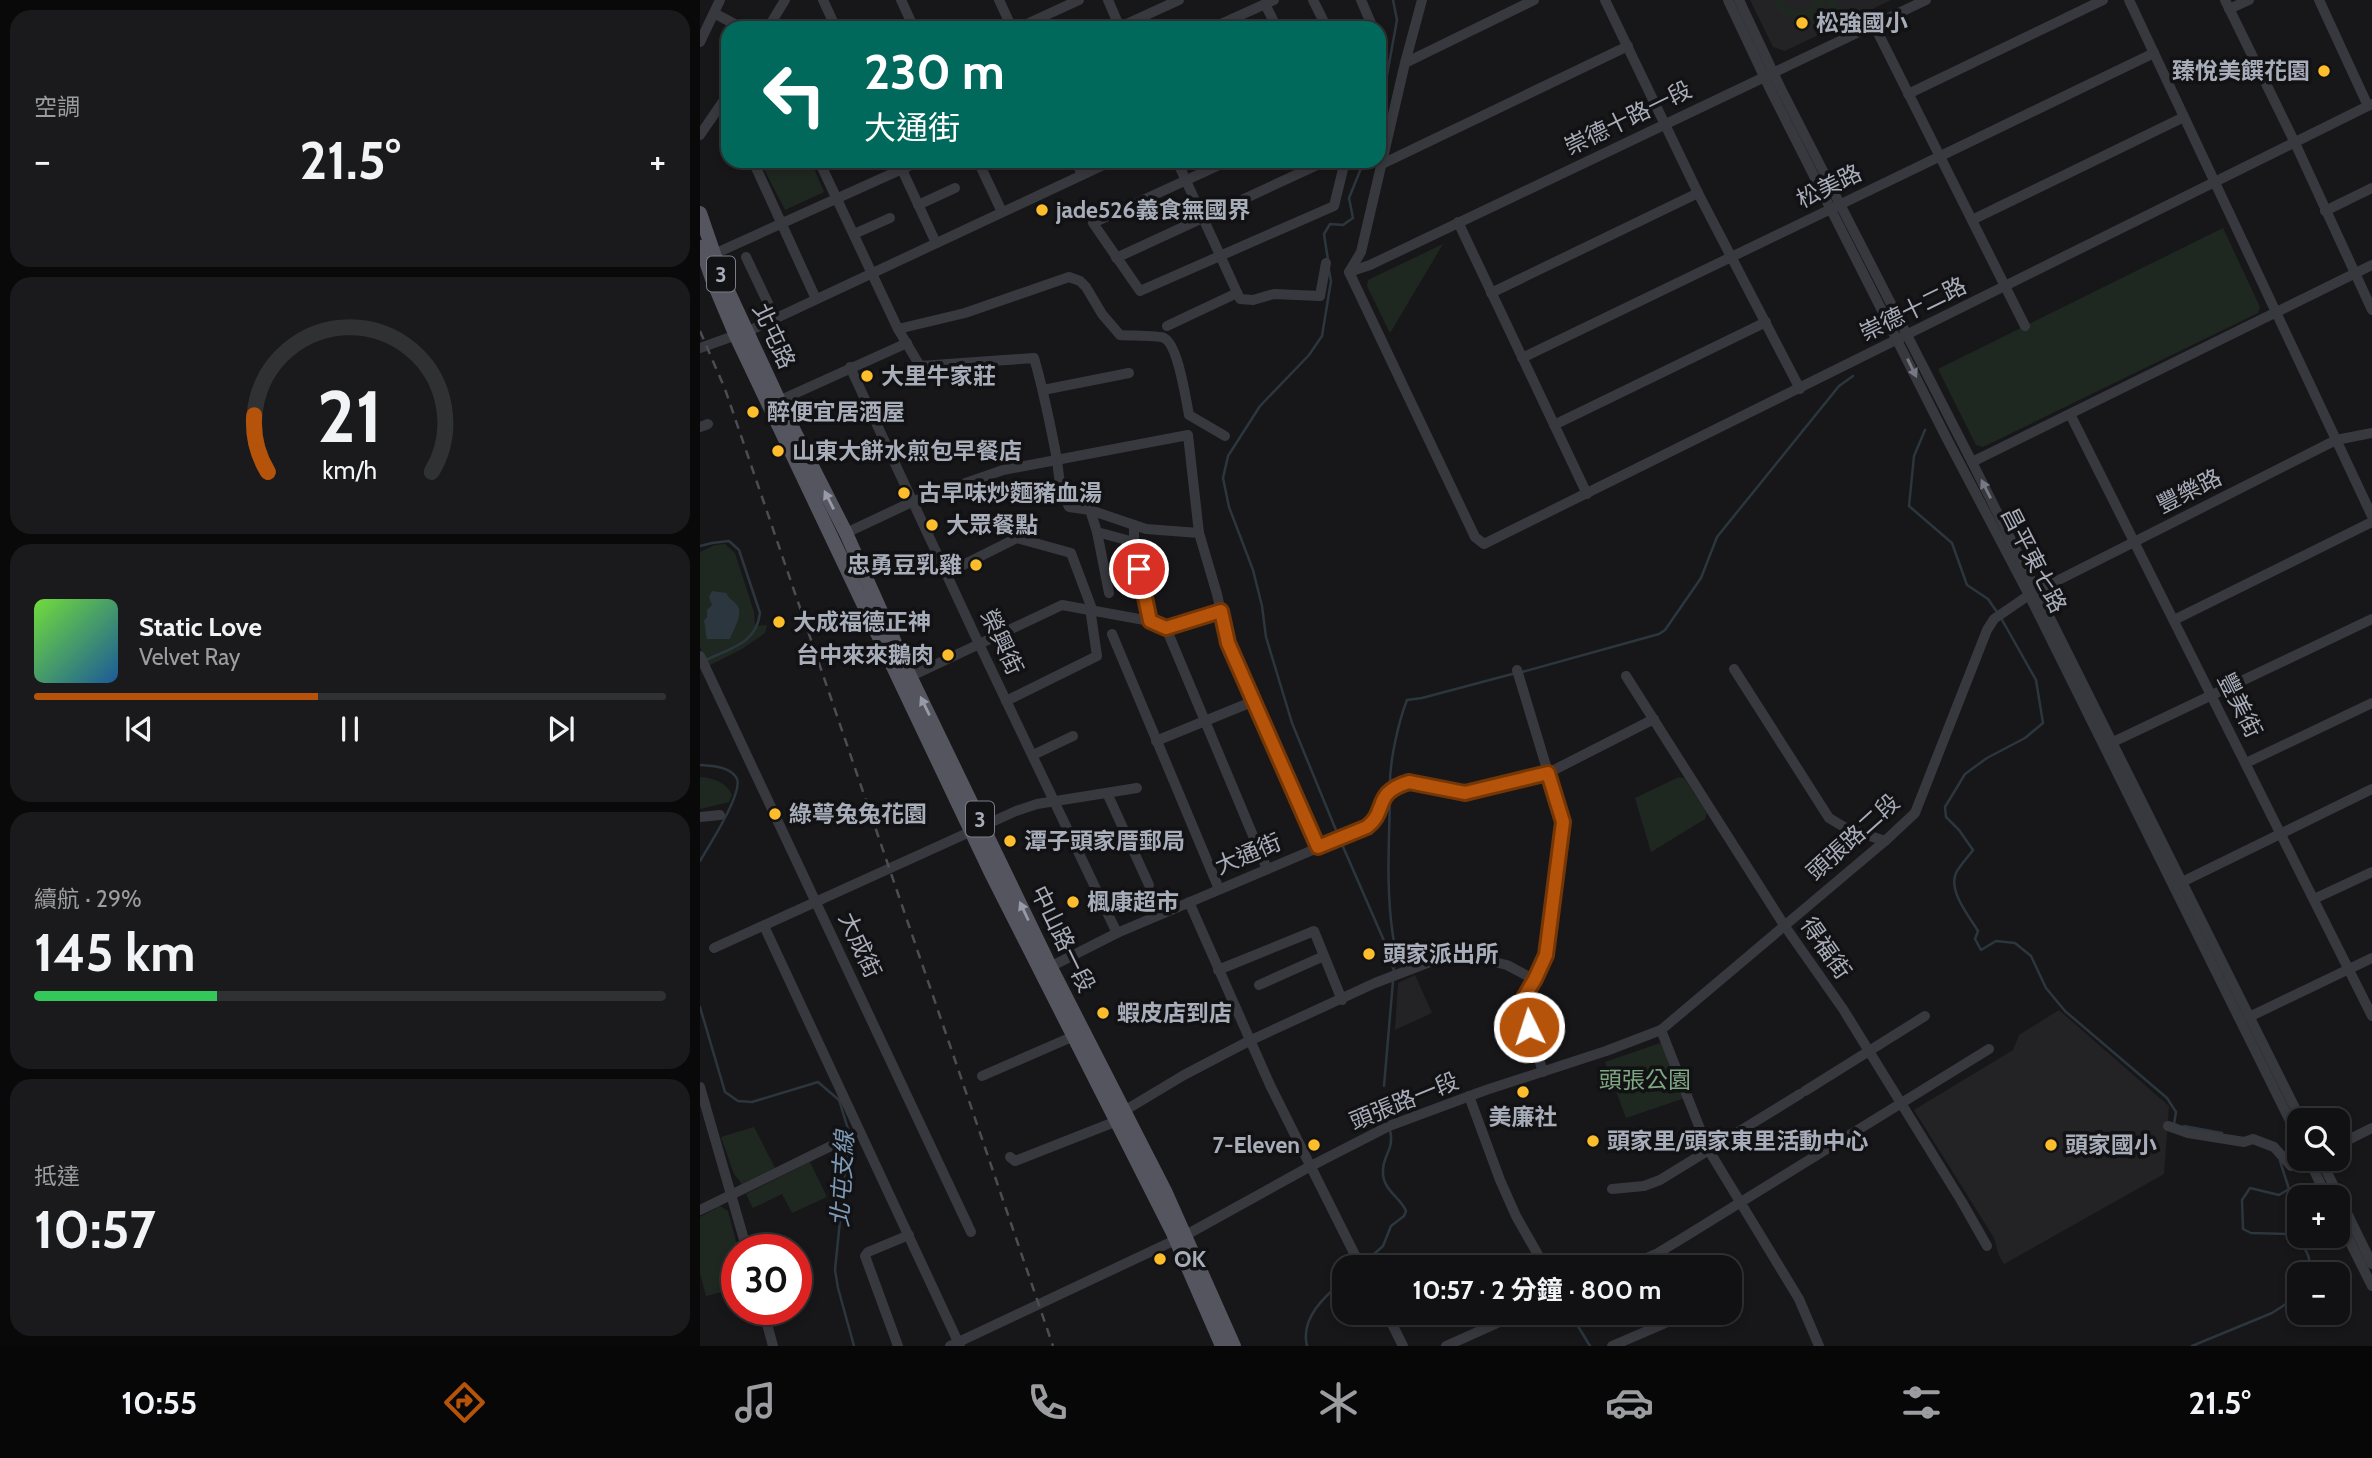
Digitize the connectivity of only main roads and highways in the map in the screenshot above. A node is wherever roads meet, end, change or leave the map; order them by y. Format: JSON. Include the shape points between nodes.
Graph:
{"nodes":[{"id":1,"x":700,"y":213,"type":"edge"},
{"id":2,"x":700,"y":244,"type":"edge"},
{"id":3,"x":742,"y":334,"type":"junction"},
{"id":4,"x":774,"y":403,"type":"junction"},
{"id":5,"x":905,"y":679,"type":"junction"},
{"id":6,"x":1045,"y":969,"type":"junction"},
{"id":7,"x":1121,"y":1116,"type":"junction"},
{"id":8,"x":1181,"y":1237,"type":"junction"},
{"id":9,"x":1222,"y":1346,"type":"edge"},
{"id":10,"x":1234,"y":1346,"type":"edge"}],
"edges":[{"from":1,"to":3,"type":"main road","name":"北屯路","number":"3"},
{"from":2,"to":3,"type":"main road","name":"北屯路","number":"3","via":[[715,287]]},
{"from":3,"to":4,"type":"main road","name":"北屯路","number":"3"},
{"from":4,"to":5,"type":"main road","name":"中山路一段","number":"3"},
{"from":5,"to":4,"type":"main road","name":"中山路一段","number":"3","one_way":true,"via":[[846,533]]},
{"from":5,"to":6,"type":"main road","name":"中山路一段","number":"3"},
{"from":6,"to":7,"type":"main road","name":"中山路一段","number":"3"},
{"from":6,"to":7,"type":"main road","name":"中山路一段","number":"3","via":[[1074,1036]]},
{"from":7,"to":8,"type":"main road","name":"中山路一段","number":"3"},
{"from":8,"to":9,"type":"main road","name":"中山路一段","number":"3"},
{"from":8,"to":10,"type":"main road","name":"中山路一段","number":"3"}]}
